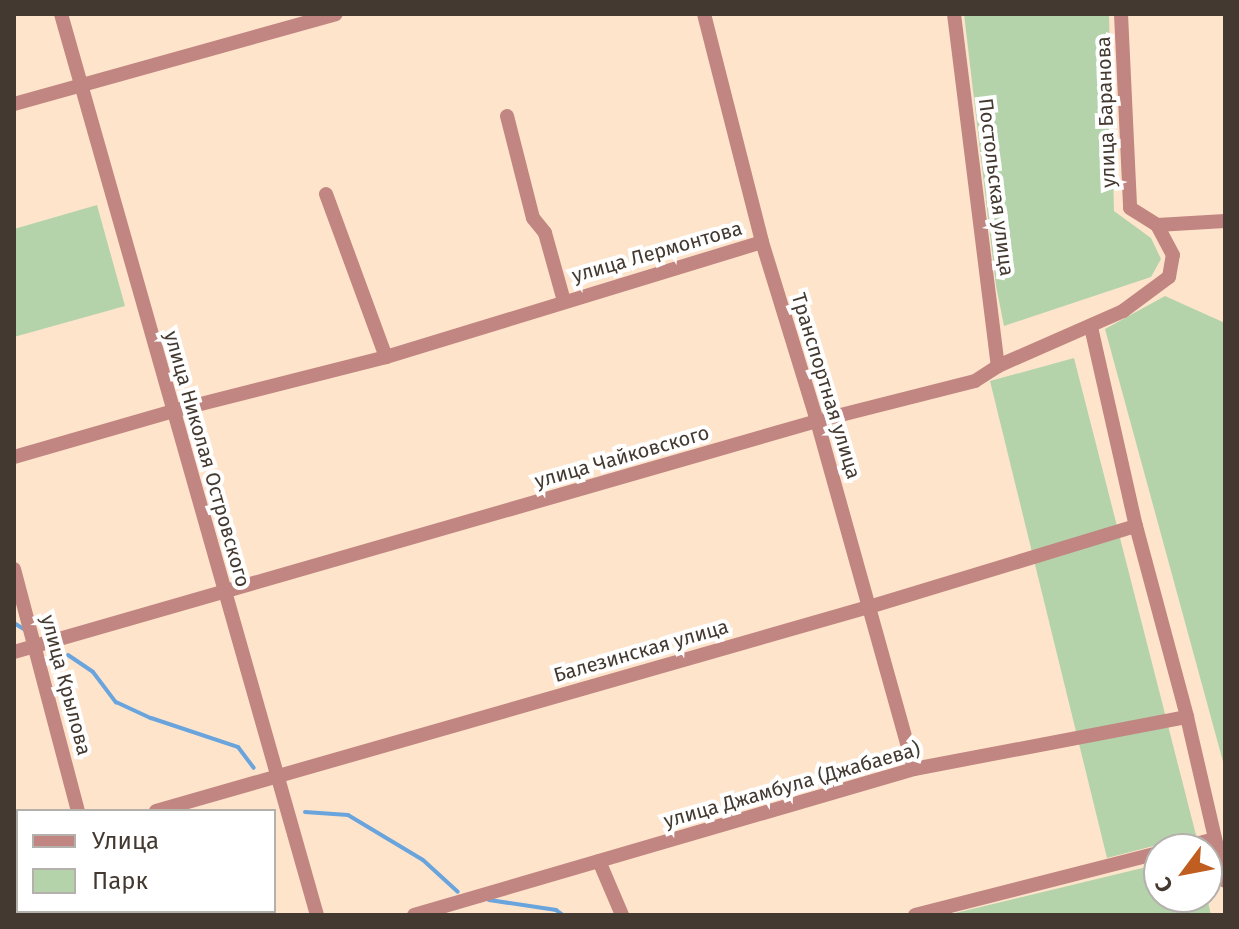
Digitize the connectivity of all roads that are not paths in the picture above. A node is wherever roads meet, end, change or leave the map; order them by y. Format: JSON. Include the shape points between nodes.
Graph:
{"nodes":[{"id":1,"x":61,"y":14,"type":"edge"},
{"id":2,"x":336,"y":14,"type":"edge"},
{"id":3,"x":704,"y":14,"type":"edge"},
{"id":4,"x":954,"y":14,"type":"edge"},
{"id":5,"x":1121,"y":14,"type":"edge"},
{"id":6,"x":82,"y":85,"type":"junction"},
{"id":7,"x":14,"y":104,"type":"edge"},
{"id":8,"x":507,"y":116,"type":"dead end"},
{"id":9,"x":326,"y":194,"type":"dead end"},
{"id":10,"x":1225,"y":221,"type":"edge"},
{"id":11,"x":1157,"y":225,"type":"junction"},
{"id":12,"x":762,"y":242,"type":"junction"},
{"id":13,"x":564,"y":301,"type":"junction"},
{"id":14,"x":1091,"y":327,"type":"junction"},
{"id":15,"x":386,"y":357,"type":"junction"},
{"id":16,"x":998,"y":366,"type":"junction"},
{"id":17,"x":173,"y":411,"type":"junction"},
{"id":18,"x":817,"y":421,"type":"junction"},
{"id":19,"x":14,"y":457,"type":"edge"},
{"id":20,"x":1136,"y":526,"type":"junction"},
{"id":21,"x":14,"y":569,"type":"edge"},
{"id":22,"x":223,"y":593,"type":"junction"},
{"id":23,"x":869,"y":607,"type":"junction"},
{"id":24,"x":36,"y":645,"type":"junction"},
{"id":25,"x":14,"y":652,"type":"edge"},
{"id":26,"x":1187,"y":717,"type":"junction"},
{"id":27,"x":914,"y":769,"type":"junction"},
{"id":28,"x":280,"y":776,"type":"junction"},
{"id":29,"x":77,"y":809,"type":"edge"},
{"id":30,"x":163,"y":809,"type":"edge"},
{"id":31,"x":1214,"y":833,"type":"edge"},
{"id":32,"x":1143,"y":857,"type":"edge"},
{"id":33,"x":599,"y":861,"type":"junction"},
{"id":34,"x":317,"y":915,"type":"edge"},
{"id":35,"x":414,"y":915,"type":"edge"},
{"id":36,"x":622,"y":915,"type":"edge"},
{"id":37,"x":915,"y":915,"type":"edge"}],
"edges":[{"from":1,"to":6,"type":"street","name":"улица Николая Островского"},
{"from":2,"to":6,"type":"street"},
{"from":3,"to":12,"type":"street","name":"Транспортная улица"},
{"from":4,"to":16,"type":"street","name":"Постольская улица"},
{"from":5,"to":11,"type":"street","name":"улица Баранова","via":[[1130,208]]},
{"from":6,"to":7,"type":"street"},
{"from":6,"to":17,"type":"street","name":"улица Николая Островского"},
{"from":8,"to":13,"type":"street","name":"улица Лермонтова","via":[[533,218],[545,233]]},
{"from":9,"to":15,"type":"street"},
{"from":10,"to":11,"type":"street"},
{"from":11,"to":14,"type":"street","name":"улица Чайковского","via":[[1173,255],[1169,277]]},
{"from":12,"to":13,"type":"street","name":"улица Лермонтова"},
{"from":12,"to":18,"type":"street","name":"Транспортная улица"},
{"from":13,"to":15,"type":"street","name":"улица Лермонтова"},
{"from":14,"to":16,"type":"street","name":"улица Чайковского"},
{"from":14,"to":20,"type":"street"},
{"from":15,"to":17,"type":"street","name":"улица Лермонтова"},
{"from":16,"to":18,"type":"street","name":"улица Чайковского","via":[[975,381]]},
{"from":17,"to":19,"type":"street","name":"улица Лермонтова"},
{"from":17,"to":22,"type":"street","name":"улица Николая Островского"},
{"from":18,"to":22,"type":"street","name":"улица Чайковского"},
{"from":18,"to":23,"type":"street","name":"Транспортная улица"},
{"from":20,"to":23,"type":"street","name":"Балезинская улица"},
{"from":20,"to":26,"type":"street"},
{"from":21,"to":24,"type":"street","name":"улица Крылова"},
{"from":22,"to":24,"type":"street","name":"улица Чайковского"},
{"from":22,"to":28,"type":"street","name":"улица Николая Островского"},
{"from":23,"to":27,"type":"street","name":"Транспортная улица"},
{"from":23,"to":28,"type":"street","name":"Балезинская улица"},
{"from":24,"to":25,"type":"street","name":"улица Чайковского"},
{"from":24,"to":29,"type":"street","name":"улица Крылова"},
{"from":26,"to":27,"type":"street","name":"улица Джамбула (Джабаева)"},
{"from":26,"to":31,"type":"street"},
{"from":27,"to":33,"type":"street","name":"улица Джамбула (Джабаева)"},
{"from":28,"to":30,"type":"street","name":"Балезинская улица"},
{"from":28,"to":34,"type":"street","name":"улица Николая Островского"},
{"from":32,"to":37,"type":"street"},
{"from":33,"to":35,"type":"street","name":"улица Джамбула (Джабаева)"},
{"from":33,"to":36,"type":"street"}]}
